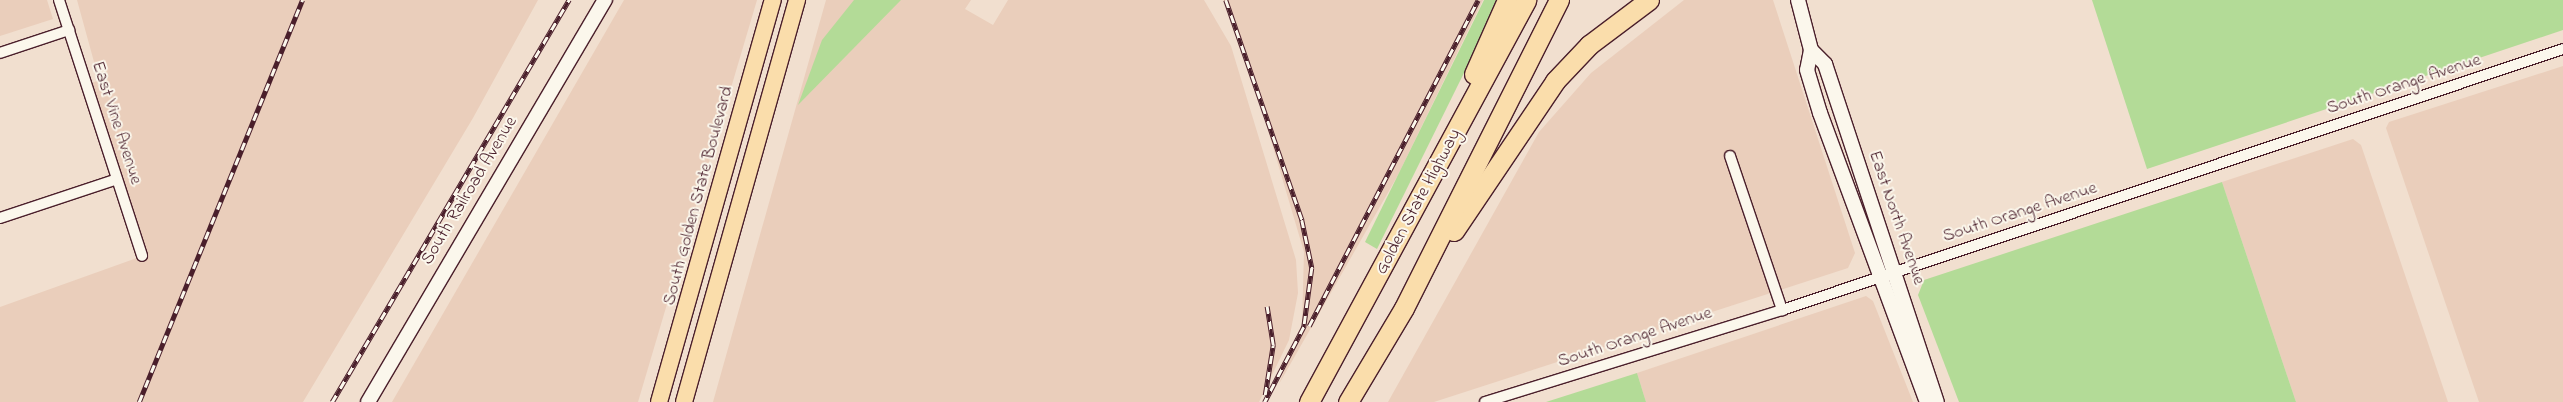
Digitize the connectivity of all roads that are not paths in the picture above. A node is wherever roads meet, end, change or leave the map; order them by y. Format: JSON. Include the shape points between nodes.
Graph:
{"nodes":[{"id":1,"x":59,"y":0,"type":"edge"},
{"id":2,"x":605,"y":0,"type":"edge"},
{"id":3,"x":773,"y":0,"type":"edge"},
{"id":4,"x":797,"y":0,"type":"edge"},
{"id":5,"x":1508,"y":0,"type":"edge"},
{"id":6,"x":1526,"y":0,"type":"edge"},
{"id":7,"x":1559,"y":0,"type":"edge"},
{"id":8,"x":1649,"y":0,"type":"edge"},
{"id":9,"x":1798,"y":0,"type":"edge"},
{"id":10,"x":69,"y":30,"type":"junction"},
{"id":11,"x":1811,"y":50,"type":"junction"},
{"id":12,"x":2563,"y":50,"type":"edge"},
{"id":13,"x":0,"y":53,"type":"edge"},
{"id":14,"x":1730,"y":156,"type":"dead end"},
{"id":15,"x":117,"y":180,"type":"junction"},
{"id":16,"x":0,"y":218,"type":"edge"},
{"id":17,"x":1397,"y":246,"type":"junction"},
{"id":18,"x":142,"y":256,"type":"dead end"},
{"id":19,"x":1894,"y":272,"type":"junction"},
{"id":20,"x":1878,"y":277,"type":"junction"},
{"id":21,"x":1404,"y":308,"type":"junction"},
{"id":22,"x":1782,"y":310,"type":"junction"},
{"id":23,"x":368,"y":402,"type":"edge"},
{"id":24,"x":659,"y":402,"type":"edge"},
{"id":25,"x":684,"y":402,"type":"edge"},
{"id":26,"x":1309,"y":402,"type":"edge"},
{"id":27,"x":1348,"y":402,"type":"edge"},
{"id":28,"x":1485,"y":402,"type":"edge"},
{"id":29,"x":1927,"y":402,"type":"edge"},
{"id":30,"x":1937,"y":402,"type":"edge"}],
"edges":[{"from":1,"to":10,"type":"street","name":"East Vine Avenue"},
{"from":2,"to":23,"type":"street","name":"South Railroad Avenue"},
{"from":3,"to":24,"type":"main road","name":"South Golden State Boulevard"},
{"from":4,"to":25,"type":"main road"},
{"from":5,"to":17,"type":"highway"},
{"from":6,"to":17,"type":"highway","name":"Golden State Highway"},
{"from":7,"to":21,"type":"highway","name":"Golden State Highway"},
{"from":8,"to":21,"type":"highway","via":[[1590,46],[1555,81]]},
{"from":9,"to":11,"type":"street","name":"East North Avenue"},
{"from":10,"to":13,"type":"street"},
{"from":10,"to":15,"type":"street","name":"East Vine Avenue"},
{"from":11,"to":19,"type":"street","name":"East North Avenue","via":[[1825,64]]},
{"from":11,"to":20,"type":"street","name":"East North Avenue","via":[[1807,70]]},
{"from":12,"to":19,"type":"street","name":"South Orange Avenue"},
{"from":14,"to":22,"type":"street"},
{"from":15,"to":16,"type":"street"},
{"from":15,"to":18,"type":"street","name":"East Vine Avenue"},
{"from":17,"to":26,"type":"highway","name":"Golden State Highway"},
{"from":19,"to":20,"type":"street","name":"South Orange Avenue"},
{"from":19,"to":30,"type":"street","name":"East North Avenue"},
{"from":20,"to":22,"type":"street","name":"South Orange Avenue"},
{"from":20,"to":29,"type":"street","name":"East North Avenue"},
{"from":21,"to":27,"type":"highway","name":"Golden State Highway"},
{"from":22,"to":28,"type":"street","name":"South Orange Avenue"}]}
